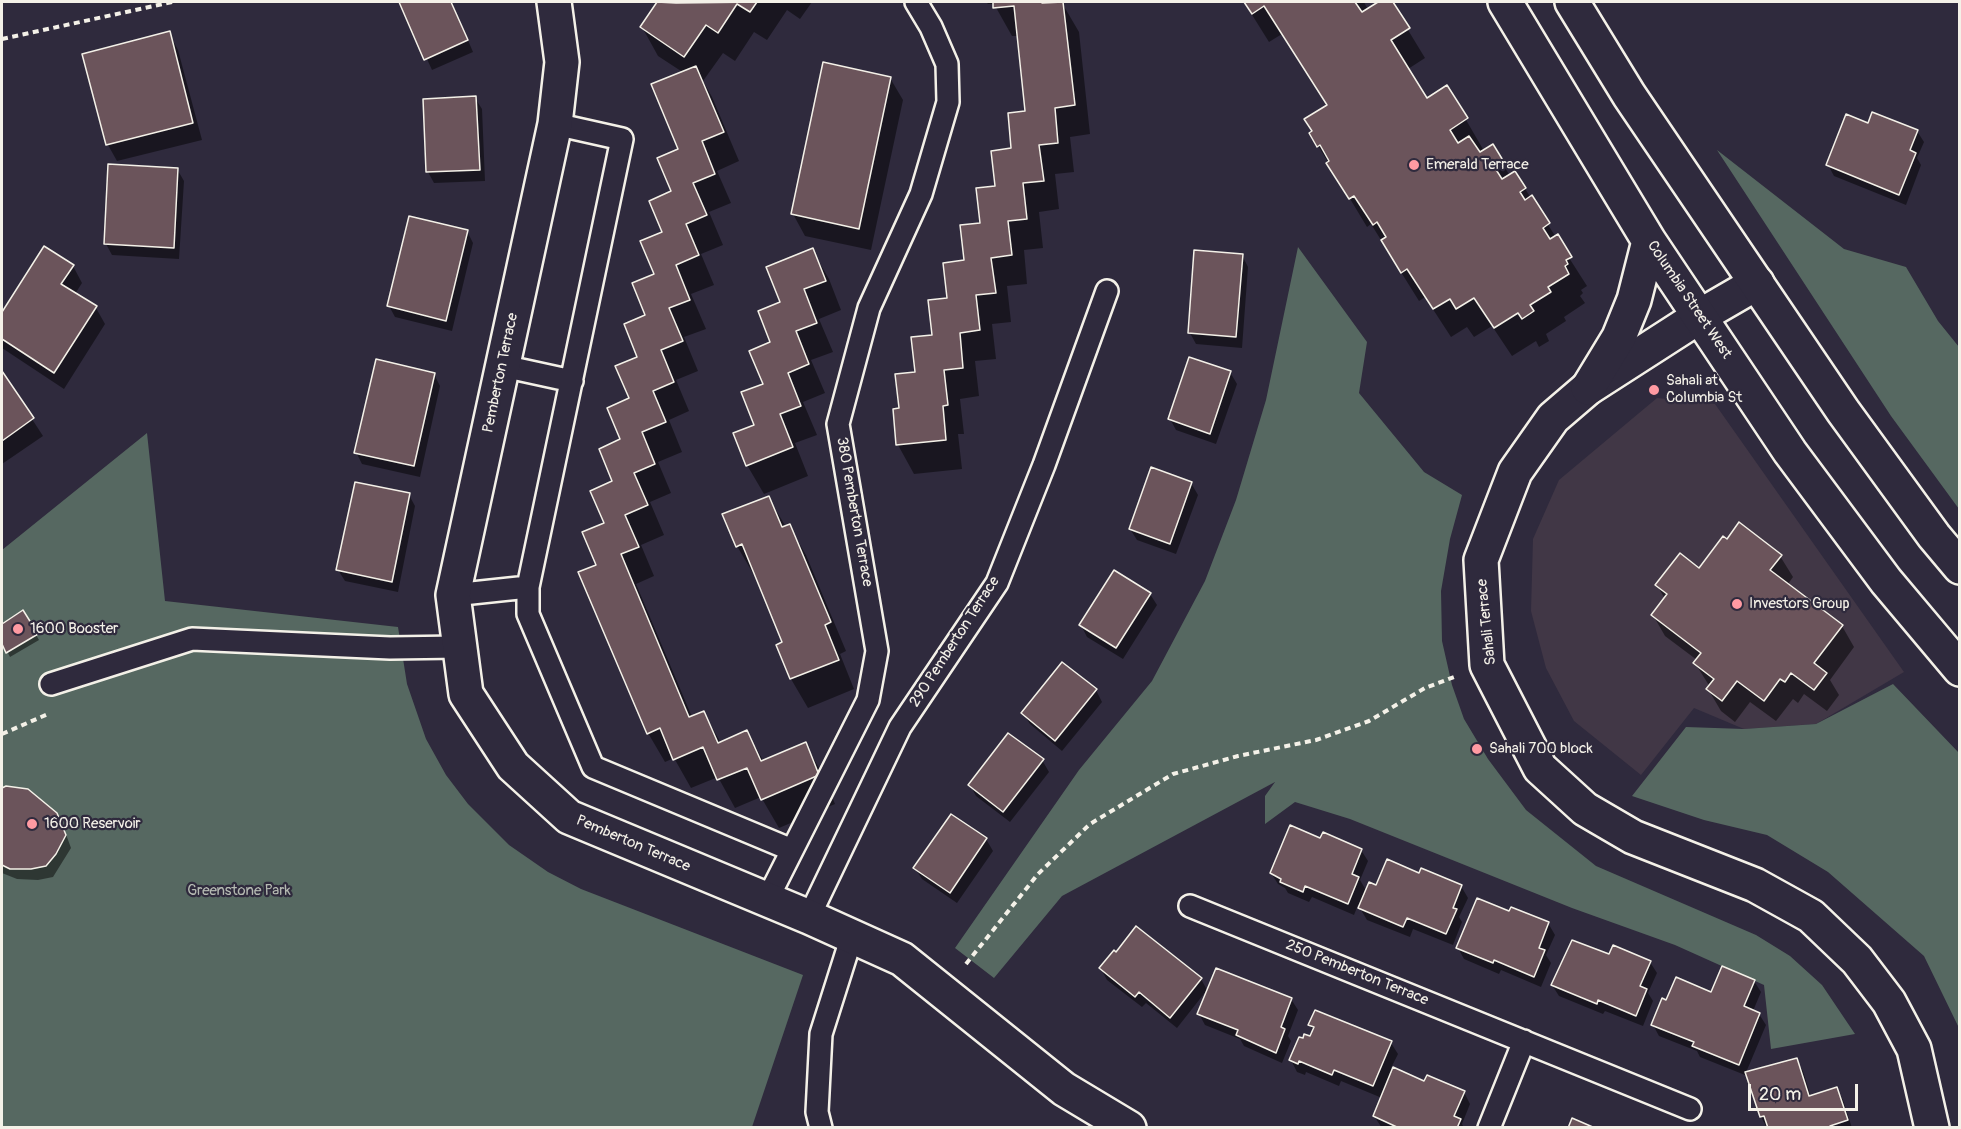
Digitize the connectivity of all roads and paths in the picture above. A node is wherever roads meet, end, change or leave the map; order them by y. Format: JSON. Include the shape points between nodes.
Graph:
{"nodes":[{"id":1,"x":172,"y":2,"type":"edge"},
{"id":2,"x":554,"y":2,"type":"edge"},
{"id":3,"x":916,"y":2,"type":"edge"},
{"id":4,"x":1505,"y":2,"type":"edge"},
{"id":5,"x":1572,"y":2,"type":"edge"},
{"id":6,"x":2,"y":39,"type":"edge"},
{"id":7,"x":555,"y":124,"type":"junction"},
{"id":8,"x":1649,"y":241,"type":"junction"},
{"id":9,"x":1756,"y":283,"type":"junction"},
{"id":10,"x":1107,"y":291,"type":"dead end"},
{"id":11,"x":1700,"y":316,"type":"junction"},
{"id":12,"x":503,"y":366,"type":"junction"},
{"id":13,"x":572,"y":381,"type":"junction"},
{"id":14,"x":1588,"y":388,"type":"junction"},
{"id":15,"x":1959,"y":567,"type":"edge"},
{"id":16,"x":528,"y":587,"type":"junction"},
{"id":17,"x":453,"y":595,"type":"junction"},
{"id":18,"x":459,"y":647,"type":"junction"},
{"id":19,"x":1487,"y":664,"type":"junction"},
{"id":20,"x":1959,"y":669,"type":"edge"},
{"id":21,"x":51,"y":684,"type":"joint"},
{"id":22,"x":2,"y":734,"type":"edge"},
{"id":23,"x":792,"y":850,"type":"junction"},
{"id":24,"x":767,"y":900,"type":"junction"},
{"id":25,"x":1190,"y":906,"type":"dead end"},
{"id":26,"x":809,"y":917,"type":"junction"},
{"id":27,"x":852,"y":936,"type":"junction"},
{"id":28,"x":943,"y":992,"type":"junction"},
{"id":29,"x":1524,"y":1041,"type":"junction"},
{"id":30,"x":1690,"y":1109,"type":"dead end"},
{"id":31,"x":821,"y":1128,"type":"edge"},
{"id":32,"x":1129,"y":1128,"type":"edge"},
{"id":33,"x":1489,"y":1128,"type":"edge"},
{"id":34,"x":1932,"y":1128,"type":"edge"}],
"edges":[{"from":1,"to":6,"type":"path"},
{"from":2,"to":7,"type":"street","name":"Pemberton Terrace","via":[[562,62]]},
{"from":3,"to":23,"type":"lane","name":"380 Pemberton Terrace","via":[[947,64],[948,102],[921,194],[869,308],[838,424],[878,651],[868,700]]},
{"from":4,"to":8,"type":"street","name":"Columbia Street West"},
{"from":5,"to":9,"type":"street","via":[[1629,95]]},
{"from":7,"to":12,"type":"street","name":"Pemberton Terrace"},
{"from":7,"to":13,"type":"lane","via":[[622,139]]},
{"from":8,"to":11,"type":"street","name":"Columbia Street West"},
{"from":8,"to":14,"type":"street","via":[[1634,300],[1619,337]]},
{"from":9,"to":11,"type":"street","name":"Sahali Terrace"},
{"from":9,"to":15,"type":"street","via":[[1843,411]]},
{"from":10,"to":26,"type":"lane","name":"290 Pemberton Terrace","via":[[997,583],[900,727]]},
{"from":11,"to":14,"type":"street","name":"Sahali Terrace"},
{"from":11,"to":20,"type":"street","name":"Columbia Street West","via":[[1790,452],[1886,581]]},
{"from":12,"to":13,"type":"lane"},
{"from":12,"to":17,"type":"street","name":"Pemberton Terrace"},
{"from":13,"to":16,"type":"lane"},
{"from":14,"to":19,"type":"street","name":"Sahali Terrace","via":[[1553,418],[1515,472],[1481,560]]},
{"from":16,"to":17,"type":"lane"},
{"from":16,"to":23,"type":"lane","via":[[528,614],[593,767]]},
{"from":17,"to":18,"type":"street","name":"Pemberton Terrace"},
{"from":18,"to":21,"type":"lane","via":[[390,648],[192,639]]},
{"from":18,"to":24,"type":"street","name":"Pemberton Terrace","via":[[466,694],[513,766],[569,817]]},
{"from":19,"to":28,"type":"path","via":[[1425,688],[1369,721],[1316,741],[1173,774],[1090,824],[1038,874]]},
{"from":19,"to":34,"type":"street","name":"Sahali Terrace","via":[[1540,768],[1585,809],[1633,837],[1755,885],[1811,916],[1857,960],[1889,1002],[1914,1049]]},
{"from":21,"to":22,"type":"path","via":[[49,713]]},
{"from":23,"to":24,"type":"lane","name":"380 Pemberton Terrace"},
{"from":24,"to":26,"type":"street","name":"Pemberton Terrace"},
{"from":25,"to":29,"type":"lane","name":"250 Pemberton Terrace"},
{"from":26,"to":27,"type":"street","name":"Pemberton Terrace"},
{"from":27,"to":28,"type":"street","name":"Pemberton Terrace","via":[[902,959]]},
{"from":27,"to":31,"type":"lane","via":[[821,1034],[817,1112]]},
{"from":28,"to":32,"type":"street","name":"Pemberton Terrace","via":[[1064,1089]]},
{"from":29,"to":30,"type":"lane","name":"250 Pemberton Terrace"},
{"from":29,"to":33,"type":"lane"}]}
